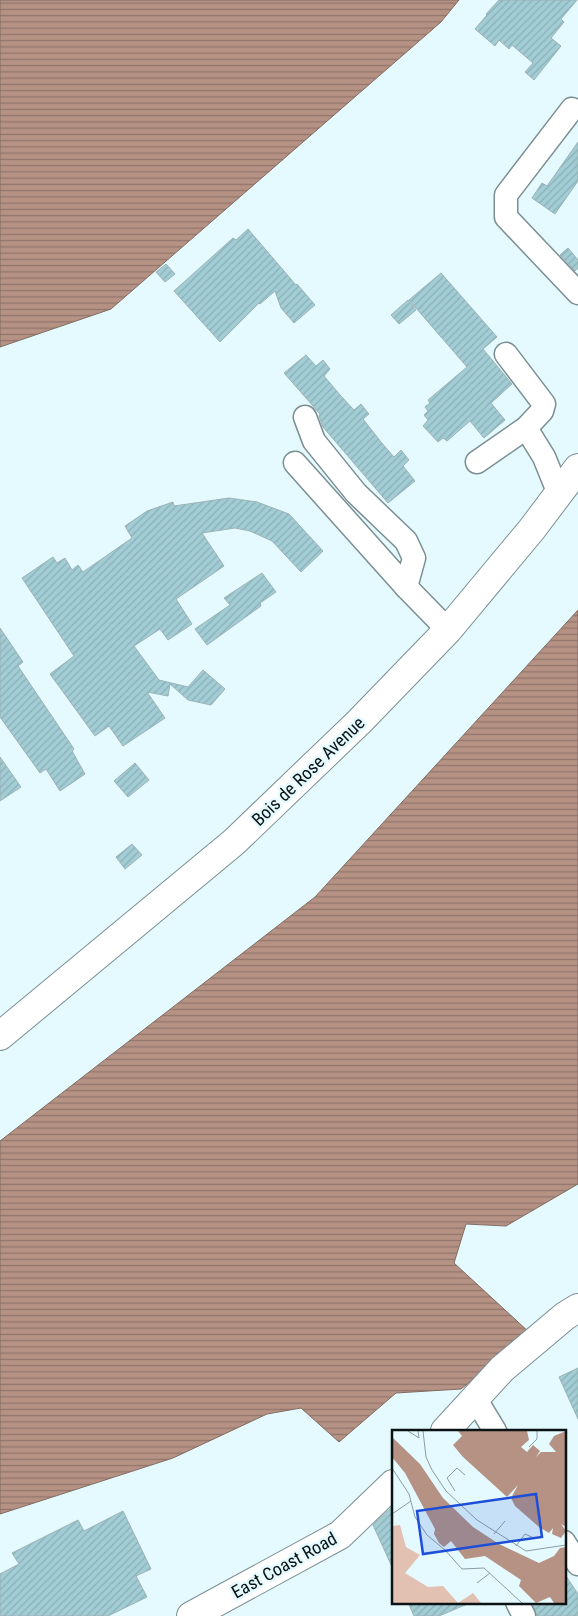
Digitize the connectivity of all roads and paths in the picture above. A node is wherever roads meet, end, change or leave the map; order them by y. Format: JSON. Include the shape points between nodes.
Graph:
{"nodes":[{"id":1,"x":572,"y":109,"type":"dead end"},
{"id":2,"x":578,"y":293,"type":"edge"},
{"id":3,"x":506,"y":354,"type":"dead end"},
{"id":4,"x":305,"y":417,"type":"dead end"},
{"id":5,"x":526,"y":428,"type":"junction"},
{"id":6,"x":477,"y":462,"type":"dead end"},
{"id":7,"x":295,"y":463,"type":"dead end"},
{"id":8,"x":578,"y":468,"type":"edge"},
{"id":9,"x":558,"y":494,"type":"junction"},
{"id":10,"x":406,"y":587,"type":"junction"},
{"id":11,"x":448,"y":630,"type":"junction"},
{"id":12,"x":0,"y":1036,"type":"edge"},
{"id":13,"x":578,"y":1308,"type":"edge"},
{"id":14,"x":475,"y":1398,"type":"junction"},
{"id":15,"x":446,"y":1430,"type":"edge"},
{"id":16,"x":495,"y":1430,"type":"edge"},
{"id":17,"x":392,"y":1485,"type":"edge"},
{"id":18,"x":566,"y":1545,"type":"edge"},
{"id":19,"x":578,"y":1564,"type":"edge"},
{"id":20,"x":518,"y":1604,"type":"edge"},
{"id":21,"x":191,"y":1616,"type":"edge"},
{"id":22,"x":524,"y":1616,"type":"edge"}],
"edges":[{"from":1,"to":2,"type":"street","via":[[506,195],[506,216]]},
{"from":3,"to":5,"type":"street","via":[[544,404]]},
{"from":4,"to":10,"type":"street","via":[[314,441],[356,493],[406,541],[414,558]]},
{"from":5,"to":6,"type":"street"},
{"from":5,"to":9,"type":"street","via":[[544,457]]},
{"from":7,"to":10,"type":"street"},
{"from":8,"to":9,"type":"main road","name":"Bois de Rose Avenue"},
{"from":9,"to":11,"type":"main road","name":"Bois de Rose Avenue"},
{"from":10,"to":11,"type":"street"},
{"from":11,"to":12,"type":"main road","name":"Bois de Rose Avenue","via":[[359,722],[234,842]]},
{"from":13,"to":14,"type":"main road","via":[[502,1369]]},
{"from":14,"to":15,"type":"main road"},
{"from":14,"to":16,"type":"street"},
{"from":17,"to":21,"type":"main road","name":"East Coast Road","via":[[340,1535]]},
{"from":18,"to":19,"type":"street"},
{"from":20,"to":22,"type":"street"}]}
